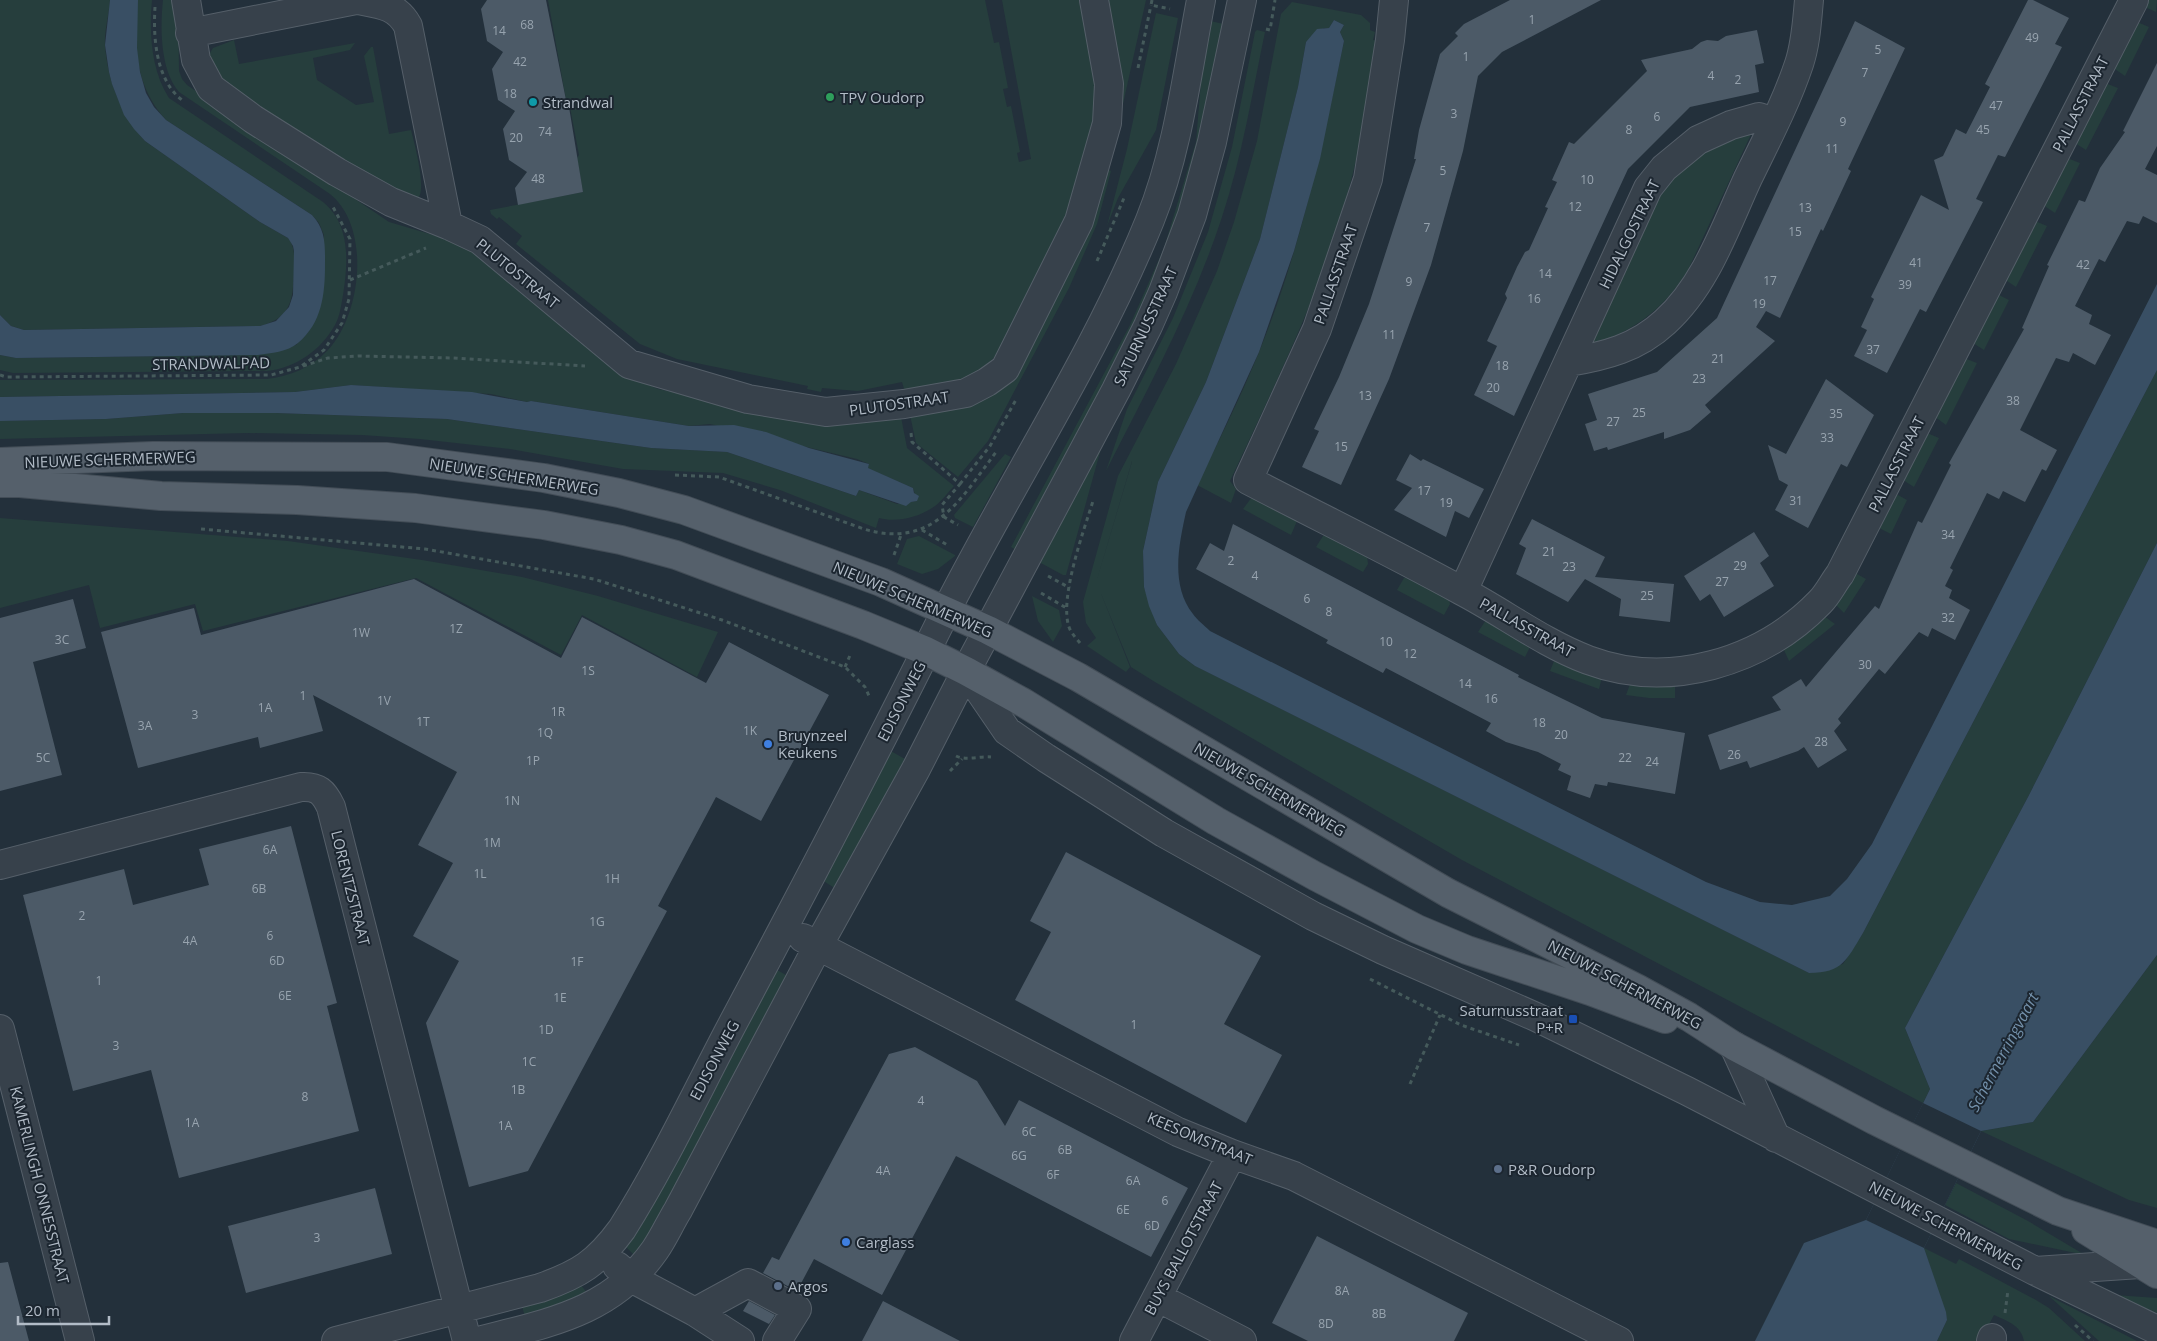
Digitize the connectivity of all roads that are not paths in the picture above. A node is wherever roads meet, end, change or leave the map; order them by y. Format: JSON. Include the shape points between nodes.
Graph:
{"nodes":[{"id":1,"x":186,"y":0,"type":"edge"},
{"id":2,"x":357,"y":0,"type":"edge"},
{"id":3,"x":1094,"y":0,"type":"edge"},
{"id":4,"x":1201,"y":0,"type":"edge"},
{"id":5,"x":1242,"y":0,"type":"edge"},
{"id":6,"x":1394,"y":0,"type":"edge"},
{"id":7,"x":1809,"y":0,"type":"edge"},
{"id":8,"x":2134,"y":0,"type":"edge"},
{"id":9,"x":190,"y":33,"type":"junction"},
{"id":10,"x":1775,"y":122,"type":"junction"},
{"id":11,"x":455,"y":228,"type":"junction"},
{"id":12,"x":1569,"y":362,"type":"junction"},
{"id":13,"x":0,"y":462,"type":"edge"},
{"id":14,"x":0,"y":483,"type":"edge"},
{"id":15,"x":1463,"y":591,"type":"junction"},
{"id":16,"x":946,"y":611,"type":"junction"},
{"id":17,"x":988,"y":630,"type":"junction"},
{"id":18,"x":926,"y":651,"type":"junction"},
{"id":19,"x":966,"y":671,"type":"junction"},
{"id":20,"x":0,"y":865,"type":"edge"},
{"id":21,"x":784,"y":928,"type":"junction"},
{"id":22,"x":818,"y":946,"type":"junction"},
{"id":23,"x":0,"y":1029,"type":"edge"},
{"id":24,"x":1734,"y":1046,"type":"junction"},
{"id":25,"x":1776,"y":1138,"type":"junction"},
{"id":26,"x":1232,"y":1154,"type":"junction"},
{"id":27,"x":602,"y":1254,"type":"junction"},
{"id":28,"x":2153,"y":1260,"type":"edge"},
{"id":29,"x":2034,"y":1271,"type":"junction"},
{"id":30,"x":631,"y":1278,"type":"junction"},
{"id":31,"x":1157,"y":1297,"type":"junction"},
{"id":32,"x":458,"y":1309,"type":"junction"},
{"id":33,"x":695,"y":1312,"type":"junction"},
{"id":34,"x":2157,"y":1330,"type":"edge"},
{"id":35,"x":80,"y":1341,"type":"edge"},
{"id":36,"x":336,"y":1341,"type":"edge"},
{"id":37,"x":467,"y":1341,"type":"edge"},
{"id":38,"x":479,"y":1341,"type":"edge"},
{"id":39,"x":740,"y":1341,"type":"edge"},
{"id":40,"x":777,"y":1341,"type":"edge"},
{"id":41,"x":1134,"y":1341,"type":"edge"},
{"id":42,"x":1242,"y":1341,"type":"edge"},
{"id":43,"x":1620,"y":1341,"type":"edge"}],
"edges":[{"from":1,"to":9,"type":"street","name":"PLUTOSTRAAT"},
{"from":2,"to":9,"type":"street"},
{"from":2,"to":11,"type":"street","via":[[382,4],[402,14],[408,26]]},
{"from":3,"to":11,"type":"street","name":"PLUTOSTRAAT","via":[[1108,84],[1107,123],[1079,221],[1006,369],[966,393],[904,404],[826,412],[748,399],[629,364],[480,240]]},
{"from":4,"to":16,"type":"street","via":[[1180,112],[1163,183],[1150,220],[1109,309]]},
{"from":5,"to":17,"type":"street","name":"SATURNUSSTRAAT","via":[[1212,142],[1192,215],[1163,292],[1116,390]]},
{"from":6,"to":15,"type":"street","name":"PALLASSTRAAT","via":[[1368,179],[1317,329],[1248,480]]},
{"from":7,"to":10,"type":"street","via":[[1799,63]]},
{"from":8,"to":15,"type":"street","name":"PALLASSTRAAT","via":[[1840,574],[1821,601],[1796,624],[1763,645],[1724,662],[1688,671],[1656,673],[1618,669],[1565,650]]},
{"from":9,"to":11,"type":"street","name":"PLUTOSTRAAT","via":[[196,60],[211,88],[253,120],[391,202]]},
{"from":10,"to":12,"type":"street","via":[[1704,272],[1684,302],[1664,323],[1631,346],[1606,356]]},
{"from":10,"to":12,"type":"street","name":"HIDALGOSTRAAT","via":[[1759,117],[1731,125],[1698,140],[1664,168],[1648,188]]},
{"from":12,"to":15,"type":"street","name":"HIDALGOSTRAAT"},
{"from":13,"to":16,"type":"main road","name":"NIEUWE SCHERMERWEG","via":[[153,456],[387,457],[544,478],[684,510],[881,582]]},
{"from":14,"to":18,"type":"main road","name":"NIEUWE SCHERMERWEG","via":[[161,496],[415,508],[544,525],[676,555]]},
{"from":16,"to":17,"type":"main road","name":"NIEUWE SCHERMERWEG"},
{"from":16,"to":18,"type":"street","name":"EDISONWEG"},
{"from":17,"to":19,"type":"street"},
{"from":17,"to":24,"type":"main road","name":"NIEUWE SCHERMERWEG","via":[[1078,677],[1448,893],[1638,989]]},
{"from":18,"to":19,"type":"main road","name":"NIEUWE SCHERMERWEG"},
{"from":18,"to":21,"type":"street","name":"EDISONWEG"},
{"from":19,"to":22,"type":"street"},
{"from":19,"to":24,"type":"main road","name":"NIEUWE SCHERMERWEG","via":[[1024,702],[1216,820],[1417,929]]},
{"from":19,"to":25,"type":"street","name":"NIEUWE SCHERMERWEG","via":[[1007,730],[1164,833],[1313,916],[1545,1022],[1688,1091]]},
{"from":20,"to":32,"type":"street","name":"LORENTZSTRAAT","via":[[302,787],[313,786],[324,793],[336,826]]},
{"from":21,"to":22,"type":"street","name":"KEESOMSTRAAT"},
{"from":21,"to":27,"type":"street","name":"EDISONWEG","via":[[633,1211]]},
{"from":22,"to":26,"type":"street","name":"KEESOMSTRAAT","via":[[1178,1132]]},
{"from":22,"to":30,"type":"street","via":[[678,1210],[655,1250]]},
{"from":23,"to":35,"type":"street","name":"KAMERLINGH ONNESSTRAAT"},
{"from":24,"to":25,"type":"street"},
{"from":24,"to":28,"type":"main road","name":"NIEUWE SCHERMERWEG"},
{"from":25,"to":29,"type":"street","name":"NIEUWE SCHERMERWEG"},
{"from":26,"to":31,"type":"street","name":"BUYS BALLOTSTRAAT"},
{"from":26,"to":43,"type":"street","name":"KEESOMSTRAAT","via":[[1294,1176]]},
{"from":27,"to":30,"type":"street"},
{"from":27,"to":32,"type":"street","name":"EDISONWEG","via":[[561,1281]]},
{"from":28,"to":29,"type":"street","name":"NIEUWE SCHERMERWEG"},
{"from":29,"to":34,"type":"street","name":"NIEUWE SCHERMERWEG"},
{"from":30,"to":33,"type":"street"},
{"from":30,"to":38,"type":"street","via":[[588,1309]]},
{"from":31,"to":41,"type":"street","name":"BUYS BALLOTSTRAAT"},
{"from":31,"to":42,"type":"street"},
{"from":32,"to":36,"type":"street","name":"EDISONWEG"},
{"from":32,"to":37,"type":"street","name":"LORENTZSTRAAT"},
{"from":33,"to":39,"type":"street"},
{"from":33,"to":40,"type":"street","via":[[748,1283],[797,1309]]}]}
